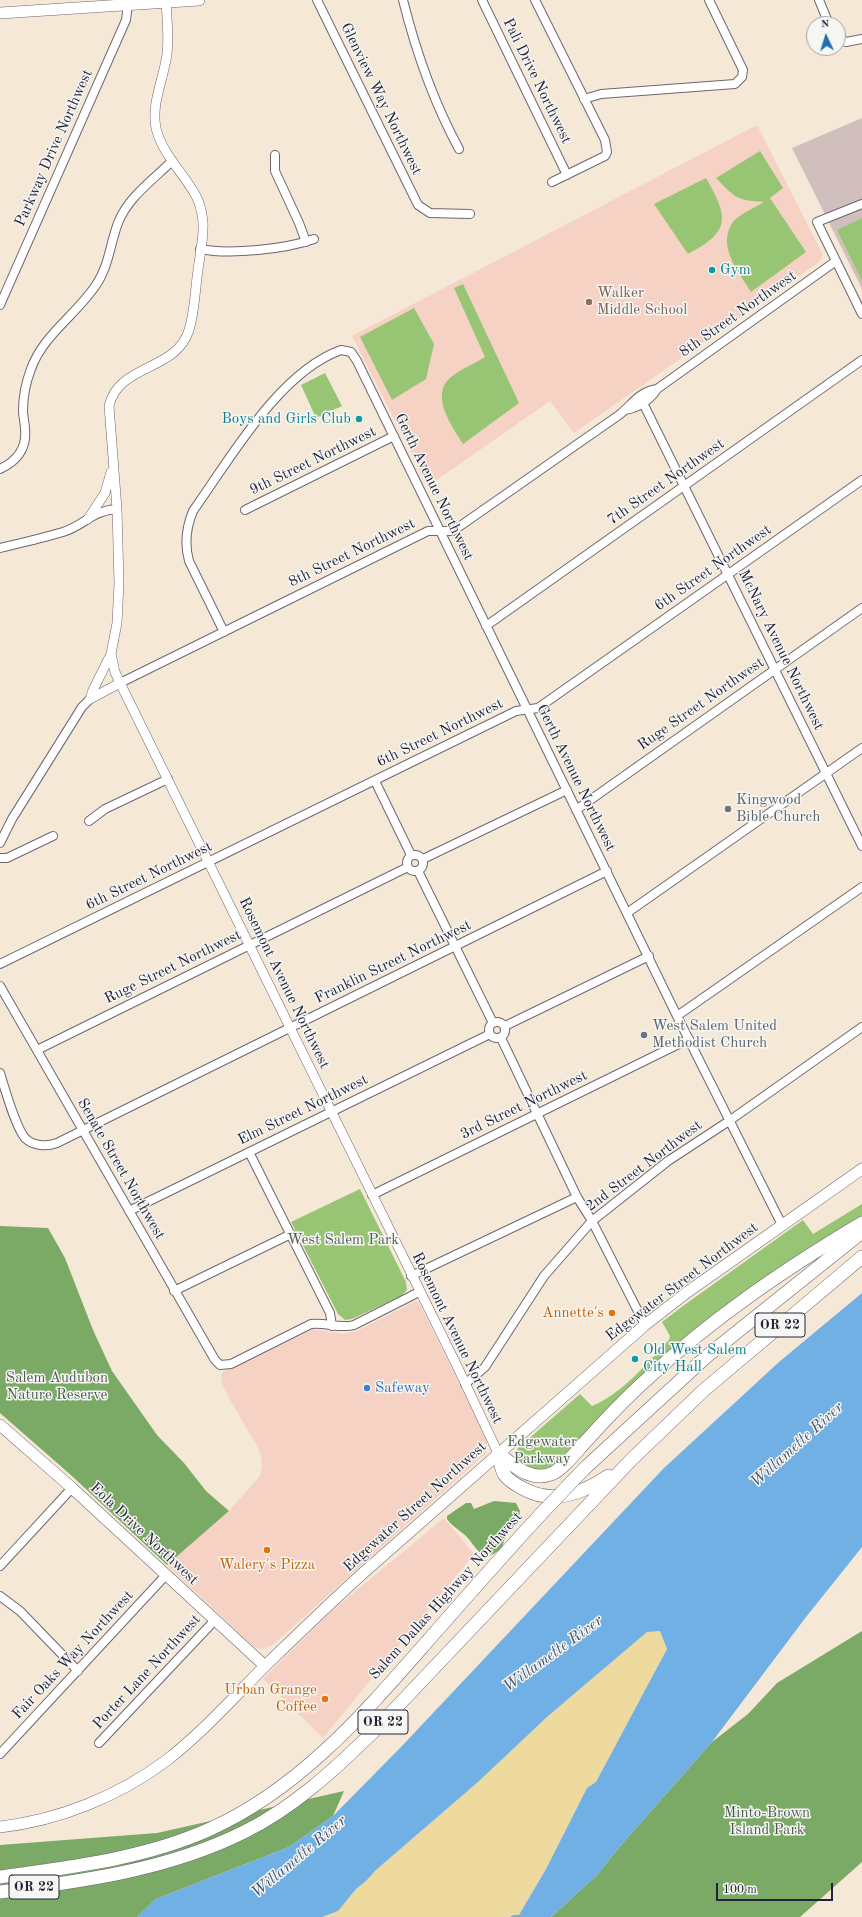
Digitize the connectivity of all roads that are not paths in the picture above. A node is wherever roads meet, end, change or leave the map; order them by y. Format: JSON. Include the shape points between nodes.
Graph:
{"nodes":[{"id":1,"x":199,"y":0,"type":"edge"},
{"id":2,"x":317,"y":0,"type":"edge"},
{"id":3,"x":403,"y":0,"type":"edge"},
{"id":4,"x":482,"y":0,"type":"edge"},
{"id":5,"x":535,"y":0,"type":"edge"},
{"id":6,"x":709,"y":0,"type":"edge"},
{"id":7,"x":819,"y":0,"type":"edge"},
{"id":8,"x":128,"y":2,"type":"edge"},
{"id":9,"x":166,"y":2,"type":"junction"},
{"id":10,"x":0,"y":13,"type":"edge"},
{"id":11,"x":826,"y":16,"type":"edge"},
{"id":12,"x":862,"y":39,"type":"edge"},
{"id":13,"x":846,"y":42,"type":"edge"},
{"id":14,"x":584,"y":98,"type":"junction"},
{"id":15,"x":459,"y":148,"type":"dead end"},
{"id":16,"x":275,"y":155,"type":"dead end"},
{"id":17,"x":172,"y":161,"type":"junction"},
{"id":18,"x":566,"y":175,"type":"junction"},
{"id":19,"x":552,"y":182,"type":"dead end"},
{"id":20,"x":862,"y":204,"type":"edge"},
{"id":21,"x":470,"y":214,"type":"dead end"},
{"id":22,"x":314,"y":239,"type":"dead end"},
{"id":23,"x":306,"y":242,"type":"junction"},
{"id":24,"x":200,"y":249,"type":"junction"},
{"id":25,"x":836,"y":262,"type":"junction"},
{"id":26,"x":0,"y":305,"type":"edge"},
{"id":27,"x":862,"y":314,"type":"edge"},
{"id":28,"x":862,"y":360,"type":"edge"},
{"id":29,"x":657,"y":389,"type":"junction"},
{"id":30,"x":643,"y":403,"type":"junction"},
{"id":31,"x":625,"y":410,"type":"junction"},
{"id":32,"x":394,"y":436,"type":"junction"},
{"id":33,"x":113,"y":464,"type":"junction"},
{"id":34,"x":0,"y":469,"type":"edge"},
{"id":35,"x":862,"y":480,"type":"edge"},
{"id":36,"x":685,"y":486,"type":"junction"},
{"id":37,"x":116,"y":509,"type":"junction"},
{"id":38,"x":245,"y":510,"type":"dead end"},
{"id":39,"x":88,"y":519,"type":"junction"},
{"id":40,"x":440,"y":531,"type":"junction"},
{"id":41,"x":0,"y":548,"type":"edge"},
{"id":42,"x":728,"y":574,"type":"junction"},
{"id":43,"x":862,"y":608,"type":"edge"},
{"id":44,"x":486,"y":626,"type":"junction"},
{"id":45,"x":224,"y":632,"type":"junction"},
{"id":46,"x":111,"y":654,"type":"junction"},
{"id":47,"x":775,"y":670,"type":"junction"},
{"id":48,"x":120,"y":683,"type":"junction"},
{"id":49,"x":90,"y":699,"type":"junction"},
{"id":50,"x":527,"y":710,"type":"junction"},
{"id":51,"x":862,"y":748,"type":"edge"},
{"id":52,"x":826,"y":774,"type":"junction"},
{"id":53,"x":168,"y":779,"type":"junction"},
{"id":54,"x":375,"y":781,"type":"junction"},
{"id":55,"x":567,"y":790,"type":"junction"},
{"id":56,"x":576,"y":810,"type":"junction"},
{"id":57,"x":89,"y":821,"type":"dead end"},
{"id":58,"x":53,"y":836,"type":"dead end"},
{"id":59,"x":0,"y":843,"type":"edge"},
{"id":60,"x":862,"y":846,"type":"edge"},
{"id":61,"x":411,"y":855,"type":"junction"},
{"id":62,"x":0,"y":858,"type":"edge"},
{"id":63,"x":423,"y":859,"type":"junction"},
{"id":64,"x":209,"y":862,"type":"junction"},
{"id":65,"x":408,"y":867,"type":"junction"},
{"id":66,"x":418,"y":871,"type":"junction"},
{"id":67,"x":607,"y":871,"type":"junction"},
{"id":68,"x":862,"y":887,"type":"edge"},
{"id":69,"x":627,"y":913,"type":"junction"},
{"id":70,"x":249,"y":946,"type":"junction"},
{"id":71,"x":456,"y":947,"type":"junction"},
{"id":72,"x":649,"y":956,"type":"junction"},
{"id":73,"x":0,"y":964,"type":"edge"},
{"id":74,"x":0,"y":986,"type":"edge"},
{"id":75,"x":677,"y":1016,"type":"junction"},
{"id":76,"x":493,"y":1023,"type":"junction"},
{"id":77,"x":504,"y":1026,"type":"junction"},
{"id":78,"x":862,"y":1027,"type":"edge"},
{"id":79,"x":291,"y":1028,"type":"junction"},
{"id":80,"x":490,"y":1034,"type":"junction"},
{"id":81,"x":502,"y":1038,"type":"junction"},
{"id":82,"x":689,"y":1039,"type":"junction"},
{"id":83,"x":37,"y":1050,"type":"junction"},
{"id":84,"x":0,"y":1073,"type":"edge"},
{"id":85,"x":332,"y":1112,"type":"junction"},
{"id":86,"x":537,"y":1114,"type":"junction"},
{"id":87,"x":729,"y":1121,"type":"junction"},
{"id":88,"x":84,"y":1130,"type":"junction"},
{"id":89,"x":249,"y":1152,"type":"junction"},
{"id":90,"x":862,"y":1169,"type":"edge"},
{"id":91,"x":372,"y":1195,"type":"junction"},
{"id":92,"x":577,"y":1196,"type":"junction"},
{"id":93,"x":129,"y":1211,"type":"junction"},
{"id":94,"x":592,"y":1221,"type":"junction"},
{"id":95,"x":862,"y":1223,"type":"edge"},
{"id":96,"x":782,"y":1225,"type":"junction"},
{"id":97,"x":862,"y":1232,"type":"edge"},
{"id":98,"x":291,"y":1234,"type":"junction"},
{"id":99,"x":862,"y":1257,"type":"edge"},
{"id":100,"x":411,"y":1276,"type":"junction"},
{"id":101,"x":174,"y":1291,"type":"junction"},
{"id":102,"x":419,"y":1292,"type":"junction"},
{"id":103,"x":645,"y":1325,"type":"junction"},
{"id":104,"x":332,"y":1326,"type":"junction"},
{"id":105,"x":465,"y":1384,"type":"junction"},
{"id":106,"x":0,"y":1425,"type":"edge"},
{"id":107,"x":498,"y":1453,"type":"junction"},
{"id":108,"x":632,"y":1459,"type":"junction"},
{"id":109,"x":72,"y":1488,"type":"junction"},
{"id":110,"x":0,"y":1566,"type":"edge"},
{"id":111,"x":166,"y":1575,"type":"junction"},
{"id":112,"x":0,"y":1596,"type":"edge"},
{"id":113,"x":215,"y":1620,"type":"junction"},
{"id":114,"x":265,"y":1666,"type":"junction"},
{"id":115,"x":78,"y":1671,"type":"junction"},
{"id":116,"x":99,"y":1743,"type":"dead end"},
{"id":117,"x":0,"y":1754,"type":"edge"},
{"id":118,"x":0,"y":1827,"type":"edge"},
{"id":119,"x":0,"y":1877,"type":"edge"},
{"id":120,"x":0,"y":1892,"type":"edge"}],
"edges":[{"from":1,"to":9,"type":"main road"},
{"from":2,"to":21,"type":"street","name":"Glenview Way Northwest","via":[[416,200],[422,208],[435,214]]},
{"from":3,"to":15,"type":"street","via":[[411,33],[433,95]]},
{"from":4,"to":18,"type":"street","name":"Pali Drive Northwest"},
{"from":5,"to":14,"type":"street"},
{"from":6,"to":14,"type":"street","via":[[743,70],[742,77],[735,84],[601,94]]},
{"from":7,"to":11,"type":"street"},
{"from":8,"to":9,"type":"main road"},
{"from":8,"to":10,"type":"main road"},
{"from":8,"to":26,"type":"street","name":"Parkway Drive Northwest","via":[[126,20]]},
{"from":9,"to":17,"type":"street","name":"Rosemont Avenue Northwest","via":[[168,46],[155,116],[159,138]]},
{"from":12,"to":13,"type":"street"},
{"from":14,"to":18,"type":"street","via":[[605,140],[607,152],[605,156]]},
{"from":16,"to":23,"type":"street","via":[[274,171]]},
{"from":17,"to":24,"type":"street","name":"Rosemont Avenue Northwest","via":[[190,186],[200,206],[203,222]]},
{"from":17,"to":34,"type":"street","via":[[124,210],[109,258],[96,285],[39,352],[31,367],[24,397],[24,446],[10,465]]},
{"from":18,"to":19,"type":"street"},
{"from":20,"to":25,"type":"street","via":[[817,222]]},
{"from":22,"to":23,"type":"street"},
{"from":23,"to":24,"type":"street","via":[[292,246],[222,251]]},
{"from":24,"to":33,"type":"street","name":"Rosemont Avenue Northwest","via":[[192,312],[185,338],[174,352],[118,385],[111,398],[108,415]]},
{"from":25,"to":27,"type":"street"},
{"from":25,"to":29,"type":"street","name":"8th Street Northwest"},
{"from":28,"to":36,"type":"street","name":"7th Street Northwest"},
{"from":29,"to":30,"type":"street","name":"8th Street Northwest","via":[[652,397]]},
{"from":29,"to":31,"type":"street","name":"8th Street Northwest","via":[[650,390],[629,404]]},
{"from":30,"to":31,"type":"street","name":"8th Street Northwest","via":[[634,409]]},
{"from":30,"to":36,"type":"street","name":"McNary Avenue Northwest"},
{"from":31,"to":40,"type":"street","name":"8th Street Northwest","via":[[453,531]]},
{"from":32,"to":38,"type":"street","name":"9th Street Northwest"},
{"from":32,"to":40,"type":"street","name":"Gerth Avenue Northwest"},
{"from":32,"to":45,"type":"street","name":"Gerth Avenue Northwest","via":[[358,361],[351,352],[341,350],[315,362],[267,407],[193,511],[188,524],[186,549],[189,560]]},
{"from":33,"to":37,"type":"street","name":"Rosemont Avenue Northwest"},
{"from":33,"to":39,"type":"street","via":[[105,493]]},
{"from":35,"to":42,"type":"street","name":"6th Street Northwest"},
{"from":36,"to":42,"type":"street","name":"McNary Avenue Northwest"},
{"from":36,"to":44,"type":"street","name":"7th Street Northwest"},
{"from":37,"to":39,"type":"street","via":[[104,510]]},
{"from":37,"to":46,"type":"street","name":"Rosemont Avenue Northwest","via":[[119,607]]},
{"from":39,"to":41,"type":"street","via":[[64,532]]},
{"from":40,"to":44,"type":"street","name":"Gerth Avenue Northwest"},
{"from":40,"to":45,"type":"street","name":"8th Street Northwest","via":[[428,531]]},
{"from":42,"to":47,"type":"street","name":"McNary Avenue Northwest"},
{"from":42,"to":50,"type":"street","name":"6th Street Northwest","via":[[538,708]]},
{"from":43,"to":47,"type":"street","name":"Ruge Street Northwest"},
{"from":44,"to":50,"type":"street","name":"Gerth Avenue Northwest"},
{"from":45,"to":48,"type":"street","name":"8th Street Northwest"},
{"from":46,"to":48,"type":"street","name":"Rosemont Avenue Northwest"},
{"from":46,"to":49,"type":"street"},
{"from":47,"to":52,"type":"street","name":"McNary Avenue Northwest"},
{"from":47,"to":56,"type":"street","name":"Ruge Street Northwest"},
{"from":48,"to":49,"type":"street"},
{"from":48,"to":53,"type":"street","name":"Rosemont Avenue Northwest"},
{"from":49,"to":59,"type":"street","via":[[82,707],[12,819]]},
{"from":50,"to":54,"type":"street","name":"6th Street Northwest","via":[[516,711]]},
{"from":50,"to":55,"type":"street","name":"Gerth Avenue Northwest"},
{"from":51,"to":52,"type":"street"},
{"from":52,"to":60,"type":"street","name":"McNary Avenue Northwest"},
{"from":52,"to":69,"type":"street"},
{"from":53,"to":57,"type":"street","via":[[105,809]]},
{"from":53,"to":64,"type":"street","name":"Rosemont Avenue Northwest"},
{"from":54,"to":61,"type":"street"},
{"from":54,"to":64,"type":"street","name":"6th Street Northwest"},
{"from":55,"to":56,"type":"street","name":"Gerth Avenue Northwest"},
{"from":55,"to":63,"type":"street"},
{"from":56,"to":67,"type":"street","name":"Gerth Avenue Northwest"},
{"from":58,"to":62,"type":"street","via":[[7,858]]},
{"from":61,"to":63,"type":"street","via":[[420,855]]},
{"from":61,"to":65,"type":"street"},
{"from":63,"to":66,"type":"street","via":[[422,868]]},
{"from":64,"to":70,"type":"street","name":"Rosemont Avenue Northwest"},
{"from":64,"to":73,"type":"street","name":"6th Street Northwest"},
{"from":65,"to":66,"type":"street"},
{"from":65,"to":70,"type":"street","name":"Ruge Street Northwest"},
{"from":66,"to":71,"type":"street"},
{"from":67,"to":69,"type":"street","name":"Gerth Avenue Northwest"},
{"from":67,"to":71,"type":"street","name":"Franklin Street Northwest"},
{"from":68,"to":75,"type":"street"},
{"from":69,"to":72,"type":"street","name":"Gerth Avenue Northwest"},
{"from":70,"to":79,"type":"street","name":"Rosemont Avenue Northwest"},
{"from":70,"to":83,"type":"street","name":"Ruge Street Northwest"},
{"from":71,"to":76,"type":"street"},
{"from":71,"to":79,"type":"street","name":"Franklin Street Northwest"},
{"from":72,"to":75,"type":"street","name":"Gerth Avenue Northwest"},
{"from":72,"to":77,"type":"street"},
{"from":74,"to":83,"type":"street","name":"Senate Street Northwest"},
{"from":75,"to":82,"type":"street","name":"Gerth Avenue Northwest"},
{"from":76,"to":77,"type":"street","via":[[502,1023]]},
{"from":76,"to":80,"type":"street","via":[[490,1026]]},
{"from":77,"to":81,"type":"street","via":[[505,1034]]},
{"from":78,"to":87,"type":"street","name":"2nd Street Northwest"},
{"from":79,"to":85,"type":"street","name":"Rosemont Avenue Northwest"},
{"from":79,"to":88,"type":"street","name":"Franklin Street Northwest"},
{"from":80,"to":81,"type":"street"},
{"from":80,"to":85,"type":"street","name":"Elm Street Northwest"},
{"from":81,"to":86,"type":"street"},
{"from":82,"to":86,"type":"street","name":"3rd Street Northwest"},
{"from":82,"to":87,"type":"street","name":"Gerth Avenue Northwest"},
{"from":83,"to":88,"type":"street","name":"Senate Street Northwest"},
{"from":84,"to":88,"type":"street","name":"Franklin Street Northwest","via":[[21,1131],[30,1142],[50,1146]]},
{"from":85,"to":89,"type":"street","name":"Elm Street Northwest"},
{"from":85,"to":91,"type":"street","name":"Rosemont Avenue Northwest"},
{"from":86,"to":91,"type":"street","name":"3rd Street Northwest"},
{"from":86,"to":92,"type":"street"},
{"from":87,"to":94,"type":"street","name":"2nd Street Northwest","via":[[668,1162]]},
{"from":87,"to":96,"type":"street","name":"Gerth Avenue Northwest"},
{"from":88,"to":93,"type":"street","name":"Senate Street Northwest"},
{"from":89,"to":93,"type":"street","name":"Elm Street Northwest"},
{"from":89,"to":98,"type":"street"},
{"from":90,"to":96,"type":"main road","name":"Edgewater Street Northwest"},
{"from":91,"to":100,"type":"street","name":"Rosemont Avenue Northwest"},
{"from":92,"to":94,"type":"street"},
{"from":92,"to":100,"type":"street"},
{"from":93,"to":101,"type":"street","name":"Senate Street Northwest"},
{"from":94,"to":103,"type":"street"},
{"from":94,"to":105,"type":"street","name":"2nd Street Northwest","via":[[544,1276],[485,1367]]},
{"from":95,"to":107,"type":"highway","number":"OR 22","via":[[797,1263],[734,1306],[696,1336],[645,1381],[552,1474],[527,1474]]},
{"from":96,"to":103,"type":"main road","name":"Edgewater Street Northwest"},
{"from":97,"to":119,"type":"highway","name":"Salem Dallas Highway Northwest","number":"OR 22","bridge":true,"via":[[707,1356],[641,1414],[541,1514],[356,1720],[287,1784],[256,1805],[207,1831],[142,1852],[66,1868]]},
{"from":98,"to":101,"type":"street"},
{"from":98,"to":104,"type":"street","via":[[330,1313]]},
{"from":99,"to":108,"type":"highway","number":"OR 22","via":[[716,1380]]},
{"from":100,"to":102,"type":"street","name":"Rosemont Avenue Northwest"},
{"from":101,"to":104,"type":"street","name":"Senate Street Northwest","via":[[220,1365],[231,1364],[311,1324]]},
{"from":102,"to":104,"type":"street","via":[[354,1325],[344,1328]]},
{"from":102,"to":105,"type":"street","name":"Rosemont Avenue Northwest"},
{"from":103,"to":107,"type":"main road","name":"Edgewater Street Northwest"},
{"from":105,"to":107,"type":"street","name":"Rosemont Avenue Northwest"},
{"from":106,"to":109,"type":"main road","name":"Eola Drive Northwest"},
{"from":107,"to":108,"type":"highway","number":"OR 22","via":[[505,1475],[526,1491],[548,1497],[564,1497],[587,1489]]},
{"from":107,"to":114,"type":"main road","name":"Edgewater Street Northwest","via":[[316,1616]]},
{"from":108,"to":120,"type":"highway","number":"OR 22","via":[[373,1732],[343,1761],[285,1808],[244,1832],[162,1863],[124,1873]]},
{"from":109,"to":110,"type":"street"},
{"from":109,"to":111,"type":"main road","name":"Eola Drive Northwest"},
{"from":111,"to":113,"type":"main road","name":"Eola Drive Northwest"},
{"from":111,"to":115,"type":"street","name":"Fair Oaks Way Northwest"},
{"from":112,"to":115,"type":"street","via":[[20,1611]]},
{"from":113,"to":114,"type":"main road","name":"Eola Drive Northwest"},
{"from":113,"to":116,"type":"street","name":"Porter Lane Northwest"},
{"from":114,"to":118,"type":"main road","name":"Edgewater Street Northwest","via":[[185,1745],[143,1776],[106,1797],[77,1808],[41,1819]]},
{"from":115,"to":117,"type":"street","name":"Fair Oaks Way Northwest"}]}
